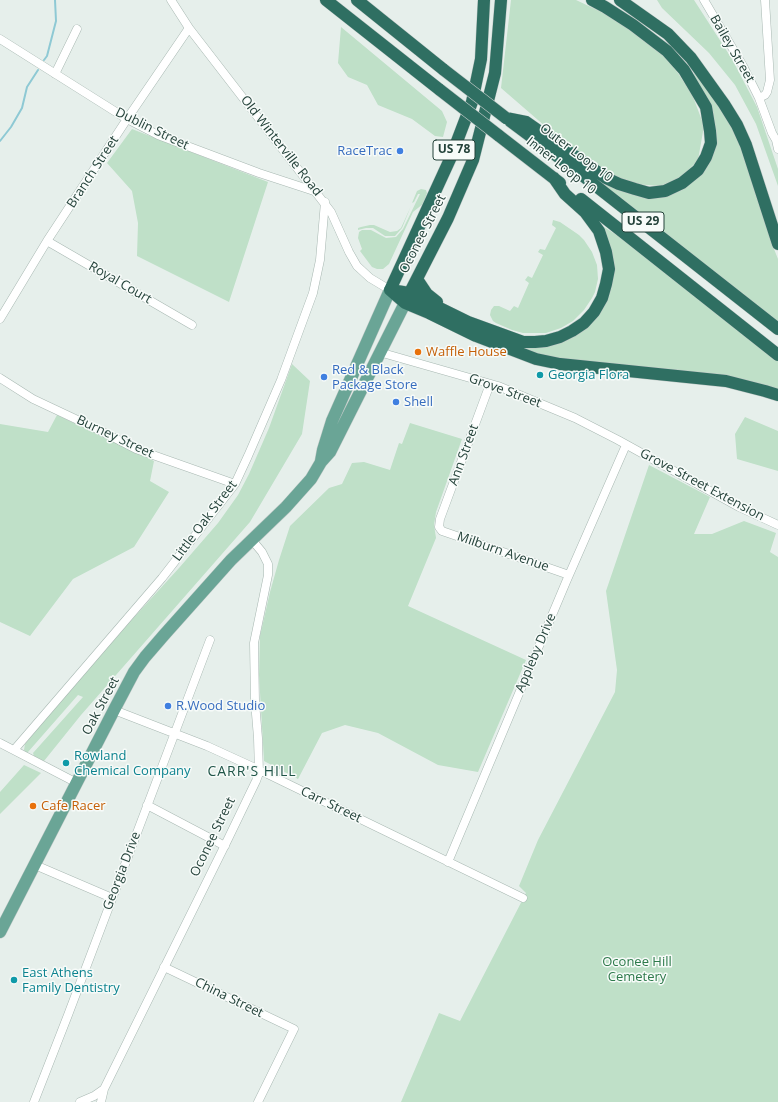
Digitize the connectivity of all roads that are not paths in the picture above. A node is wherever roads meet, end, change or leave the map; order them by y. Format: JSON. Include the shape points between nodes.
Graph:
{"nodes":[{"id":1,"x":171,"y":0,"type":"edge"},
{"id":2,"x":357,"y":0,"type":"edge"},
{"id":3,"x":484,"y":0,"type":"edge"},
{"id":4,"x":501,"y":0,"type":"edge"},
{"id":5,"x":592,"y":0,"type":"edge"},
{"id":6,"x":620,"y":0,"type":"edge"},
{"id":7,"x":704,"y":0,"type":"edge"},
{"id":8,"x":765,"y":0,"type":"edge"},
{"id":9,"x":331,"y":4,"type":"edge"},
{"id":10,"x":189,"y":28,"type":"junction"},
{"id":11,"x":77,"y":29,"type":"dead end"},
{"id":12,"x":0,"y":39,"type":"edge"},
{"id":13,"x":55,"y":74,"type":"junction"},
{"id":14,"x":759,"y":98,"type":"junction"},
{"id":15,"x":506,"y":118,"type":"junction"},
{"id":16,"x":127,"y":119,"type":"junction"},
{"id":17,"x":777,"y":141,"type":"edge"},
{"id":18,"x":778,"y":149,"type":"edge"},
{"id":19,"x":554,"y":178,"type":"junction"},
{"id":20,"x":317,"y":193,"type":"junction"},
{"id":21,"x":325,"y":202,"type":"junction"},
{"id":22,"x":47,"y":241,"type":"junction"},
{"id":23,"x":778,"y":244,"type":"edge"},
{"id":24,"x":417,"y":279,"type":"junction"},
{"id":25,"x":390,"y":290,"type":"junction"},
{"id":26,"x":407,"y":298,"type":"junction"},
{"id":27,"x":445,"y":310,"type":"junction"},
{"id":28,"x":0,"y":319,"type":"edge"},
{"id":29,"x":192,"y":325,"type":"dead end"},
{"id":30,"x":778,"y":329,"type":"edge"},
{"id":31,"x":379,"y":352,"type":"junction"},
{"id":32,"x":778,"y":355,"type":"edge"},
{"id":33,"x":0,"y":378,"type":"edge"},
{"id":34,"x":490,"y":384,"type":"junction"},
{"id":35,"x":778,"y":395,"type":"edge"},
{"id":36,"x":626,"y":444,"type":"junction"},
{"id":37,"x":321,"y":462,"type":"junction"},
{"id":38,"x":235,"y":484,"type":"junction"},
{"id":39,"x":778,"y":525,"type":"edge"},
{"id":40,"x":439,"y":527,"type":"joint"},
{"id":41,"x":252,"y":540,"type":"junction"},
{"id":42,"x":569,"y":575,"type":"junction"},
{"id":43,"x":210,"y":640,"type":"dead end"},
{"id":44,"x":114,"y":710,"type":"junction"},
{"id":45,"x":175,"y":733,"type":"junction"},
{"id":46,"x":0,"y":743,"type":"edge"},
{"id":47,"x":14,"y":750,"type":"junction"},
{"id":48,"x":258,"y":769,"type":"junction"},
{"id":49,"x":77,"y":783,"type":"junction"},
{"id":50,"x":147,"y":806,"type":"junction"},
{"id":51,"x":225,"y":846,"type":"junction"},
{"id":52,"x":448,"y":862,"type":"junction"},
{"id":53,"x":35,"y":865,"type":"junction"},
{"id":54,"x":112,"y":898,"type":"junction"},
{"id":55,"x":523,"y":898,"type":"dead end"},
{"id":56,"x":0,"y":932,"type":"edge"},
{"id":57,"x":164,"y":967,"type":"junction"},
{"id":58,"x":104,"y":1089,"type":"junction"},
{"id":59,"x":34,"y":1102,"type":"edge"},
{"id":60,"x":80,"y":1102,"type":"edge"},
{"id":61,"x":101,"y":1102,"type":"edge"},
{"id":62,"x":258,"y":1102,"type":"edge"}],
"edges":[{"from":1,"to":10,"type":"street","name":"Old Winterville Road"},
{"from":2,"to":15,"type":"highway","name":"Outer Loop 10","number":"US 29","bridge":true},
{"from":3,"to":25,"type":"highway","name":"Oconee Street","number":"US 78","via":[[480,59],[472,102],[451,157]]},
{"from":4,"to":24,"type":"highway","name":"Oconee Street","via":[[495,73],[473,160],[448,218]]},
{"from":5,"to":15,"type":"highway","via":[[650,38],[667,51],[684,70],[706,107],[710,132],[711,143],[698,170],[682,183],[665,191],[649,193],[606,178],[526,122]]},
{"from":6,"to":23,"type":"highway","via":[[668,34],[691,58],[724,104],[746,145]]},
{"from":7,"to":14,"type":"street","name":"Bailey Street"},
{"from":8,"to":14,"type":"street","via":[[770,80],[767,92]]},
{"from":9,"to":19,"type":"highway","name":"Inner Loop 10","number":"US 29","bridge":true},
{"from":10,"to":16,"type":"street","name":"Branch Street"},
{"from":10,"to":20,"type":"street","name":"Old Winterville Road"},
{"from":11,"to":13,"type":"street"},
{"from":12,"to":13,"type":"street","name":"Dublin Street"},
{"from":13,"to":16,"type":"street","name":"Dublin Street"},
{"from":14,"to":17,"type":"street"},
{"from":15,"to":30,"type":"highway","name":"Outer Loop 10","number":"US 29"},
{"from":16,"to":20,"type":"street","name":"Dublin Street","via":[[173,141]]},
{"from":16,"to":22,"type":"street","name":"Branch Street"},
{"from":17,"to":18,"type":"street"},
{"from":19,"to":27,"type":"highway","via":[[599,231],[606,252],[609,269],[602,298],[594,312],[584,323],[560,337],[523,342],[468,322]]},
{"from":19,"to":32,"type":"highway","name":"Inner Loop 10","number":"US 29"},
{"from":20,"to":21,"type":"street","name":"Old Winterville Road"},
{"from":21,"to":25,"type":"street","name":"Old Winterville Road","via":[[357,266],[370,278]]},
{"from":21,"to":38,"type":"street","name":"Little Oak Street","via":[[320,260],[313,293],[281,380]]},
{"from":22,"to":28,"type":"street","name":"Branch Street"},
{"from":22,"to":29,"type":"street","name":"Royal Court"},
{"from":24,"to":26,"type":"highway","name":"Oconee Street"},
{"from":24,"to":27,"type":"highway","via":[[427,294]]},
{"from":25,"to":26,"type":"highway"},
{"from":25,"to":37,"type":"main road","name":"Oconee Street","via":[[332,421]]},
{"from":26,"to":27,"type":"highway"},
{"from":26,"to":31,"type":"main road","name":"Oconee Street"},
{"from":26,"to":35,"type":"highway","via":[[429,313],[476,336],[536,359],[560,364],[726,382]]},
{"from":31,"to":34,"type":"street","name":"Grove Street"},
{"from":31,"to":37,"type":"main road","name":"Oconee Street","via":[[330,452]]},
{"from":33,"to":38,"type":"street","name":"Burney Street","via":[[33,399],[136,450]]},
{"from":34,"to":36,"type":"street","name":"Grove Street","via":[[575,418]]},
{"from":34,"to":40,"type":"street","name":"Ann Street"},
{"from":36,"to":39,"type":"street","name":"Grove Street Extension","via":[[739,508]]},
{"from":36,"to":42,"type":"street","name":"Appleby Drive"},
{"from":37,"to":41,"type":"main road","name":"Oconee Street","via":[[311,479]]},
{"from":38,"to":47,"type":"street","name":"Little Oak Street","via":[[162,578]]},
{"from":40,"to":42,"type":"street","name":"Milburn Avenue"},
{"from":41,"to":44,"type":"main road","name":"Oak Street","via":[[145,657]]},
{"from":41,"to":48,"type":"street","name":"Oconee Street","via":[[268,564],[254,643]]},
{"from":42,"to":52,"type":"street","name":"Appleby Drive"},
{"from":43,"to":45,"type":"street","name":"Georgia Drive"},
{"from":44,"to":45,"type":"street","name":"Carr Street"},
{"from":44,"to":49,"type":"main road","name":"Oak Street"},
{"from":45,"to":48,"type":"street","name":"Carr Street"},
{"from":45,"to":50,"type":"street","name":"Georgia Drive"},
{"from":46,"to":47,"type":"street"},
{"from":47,"to":49,"type":"street"},
{"from":48,"to":51,"type":"street","name":"Oconee Street","via":[[256,781]]},
{"from":48,"to":52,"type":"street","name":"Carr Street"},
{"from":49,"to":53,"type":"main road","name":"Oak Street"},
{"from":50,"to":51,"type":"street"},
{"from":50,"to":54,"type":"street","name":"Georgia Drive"},
{"from":51,"to":57,"type":"street","name":"Oconee Street"},
{"from":52,"to":55,"type":"street","name":"Carr Street"},
{"from":53,"to":54,"type":"street"},
{"from":53,"to":56,"type":"main road","name":"Oak Street"},
{"from":54,"to":59,"type":"street","name":"Georgia Drive"},
{"from":57,"to":58,"type":"street","name":"Oconee Street"},
{"from":57,"to":62,"type":"street","name":"China Street","via":[[294,1029]]},
{"from":58,"to":60,"type":"street"},
{"from":58,"to":61,"type":"street","name":"Oconee Street"}]}
